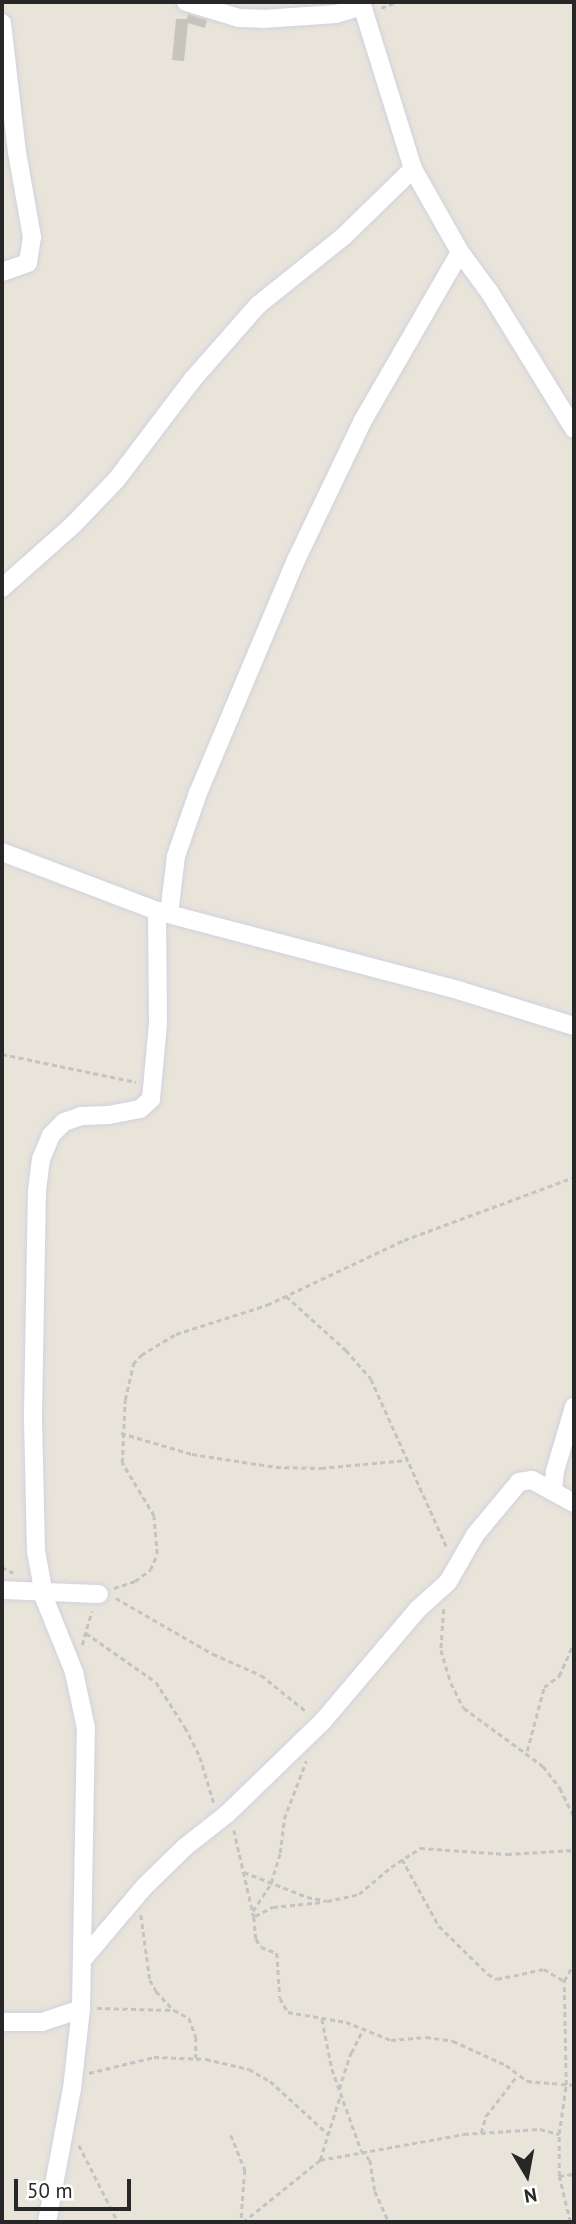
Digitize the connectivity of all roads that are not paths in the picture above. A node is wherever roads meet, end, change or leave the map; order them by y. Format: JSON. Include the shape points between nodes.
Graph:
{"nodes":[{"id":1,"x":186,"y":2,"type":"edge"},
{"id":2,"x":362,"y":4,"type":"edge"},
{"id":3,"x":2,"y":23,"type":"edge"},
{"id":4,"x":413,"y":169,"type":"junction"},
{"id":5,"x":460,"y":252,"type":"junction"},
{"id":6,"x":2,"y":272,"type":"edge"},
{"id":7,"x":574,"y":429,"type":"edge"},
{"id":8,"x":2,"y":588,"type":"edge"},
{"id":9,"x":2,"y":852,"type":"edge"},
{"id":10,"x":163,"y":913,"type":"junction"},
{"id":11,"x":574,"y":1026,"type":"edge"},
{"id":12,"x":574,"y":1407,"type":"edge"},
{"id":13,"x":553,"y":1490,"type":"junction"},
{"id":14,"x":574,"y":1503,"type":"edge"},
{"id":15,"x":2,"y":1590,"type":"edge"},
{"id":16,"x":102,"y":1593,"type":"road end"},
{"id":17,"x":44,"y":1594,"type":"junction"},
{"id":18,"x":84,"y":1958,"type":"junction"},
{"id":19,"x":82,"y":2009,"type":"junction"},
{"id":20,"x":2,"y":2022,"type":"edge"},
{"id":21,"x":47,"y":2222,"type":"edge"}],
"edges":[{"from":1,"to":2,"type":"street","via":[[239,18],[263,19],[336,14]]},
{"from":2,"to":4,"type":"street"},
{"from":3,"to":6,"type":"street","via":[[32,237],[28,263]]},
{"from":4,"to":5,"type":"street"},
{"from":4,"to":8,"type":"street","via":[[344,236],[258,305],[193,379],[117,479]]},
{"from":5,"to":7,"type":"street"},
{"from":5,"to":10,"type":"street","via":[[362,422],[296,560],[198,793]]},
{"from":9,"to":10,"type":"street"},
{"from":10,"to":11,"type":"street","via":[[461,991]]},
{"from":10,"to":17,"type":"street","via":[[151,1099],[140,1109],[64,1122],[51,1135],[41,1159],[33,1416],[36,1551]]},
{"from":12,"to":13,"type":"street"},
{"from":13,"to":14,"type":"street"},
{"from":13,"to":18,"type":"street","via":[[527,1478],[519,1482],[475,1535],[451,1576],[318,1726],[227,1814],[185,1847]]},
{"from":15,"to":17,"type":"street"},
{"from":16,"to":17,"type":"street"},
{"from":17,"to":18,"type":"street","via":[[74,1672],[86,1728]]},
{"from":18,"to":19,"type":"street"},
{"from":19,"to":20,"type":"street","via":[[42,2022]]},
{"from":19,"to":21,"type":"street"}]}
